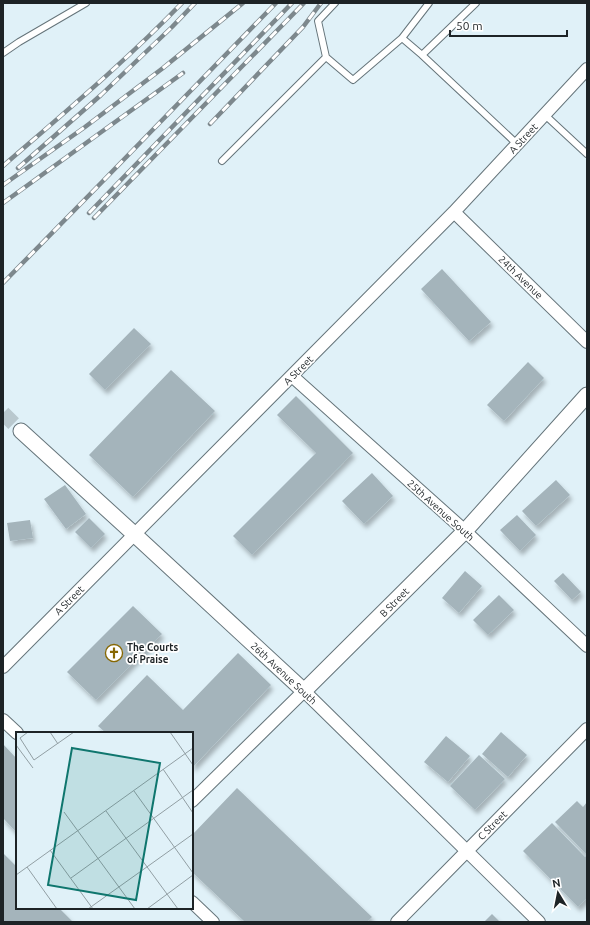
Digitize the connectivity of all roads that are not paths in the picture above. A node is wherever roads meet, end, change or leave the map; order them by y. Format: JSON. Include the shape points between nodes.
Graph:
{"nodes":[{"id":1,"x":86,"y":3,"type":"edge"},
{"id":2,"x":335,"y":3,"type":"edge"},
{"id":3,"x":429,"y":3,"type":"edge"},
{"id":4,"x":476,"y":3,"type":"edge"},
{"id":5,"x":402,"y":38,"type":"junction"},
{"id":6,"x":3,"y":53,"type":"edge"},
{"id":7,"x":422,"y":55,"type":"junction"},
{"id":8,"x":326,"y":57,"type":"junction"},
{"id":9,"x":587,"y":69,"type":"edge"},
{"id":10,"x":545,"y":115,"type":"junction"},
{"id":11,"x":517,"y":144,"type":"junction"},
{"id":12,"x":587,"y":154,"type":"edge"},
{"id":13,"x":222,"y":161,"type":"dead end"},
{"id":14,"x":454,"y":212,"type":"junction"},
{"id":15,"x":587,"y":342,"type":"edge"},
{"id":16,"x":292,"y":376,"type":"junction"},
{"id":17,"x":587,"y":395,"type":"edge"},
{"id":18,"x":21,"y":432,"type":"tunnel mouth"},
{"id":19,"x":465,"y":531,"type":"junction"},
{"id":20,"x":134,"y":534,"type":"junction"},
{"id":21,"x":587,"y":646,"type":"edge"},
{"id":22,"x":3,"y":667,"type":"edge"},
{"id":23,"x":304,"y":691,"type":"junction"},
{"id":24,"x":3,"y":720,"type":"edge"},
{"id":25,"x":587,"y":729,"type":"edge"},
{"id":26,"x":16,"y":732,"type":"edge"},
{"id":27,"x":193,"y":800,"type":"edge"},
{"id":28,"x":466,"y":851,"type":"junction"},
{"id":29,"x":193,"y":903,"type":"edge"},
{"id":30,"x":213,"y":922,"type":"edge"},
{"id":31,"x":397,"y":922,"type":"edge"},
{"id":32,"x":539,"y":922,"type":"edge"}],
"edges":[{"from":1,"to":6,"type":"lane"},
{"from":2,"to":8,"type":"lane","via":[[318,21]]},
{"from":3,"to":5,"type":"lane"},
{"from":4,"to":7,"type":"lane"},
{"from":5,"to":7,"type":"lane"},
{"from":5,"to":8,"type":"lane","via":[[353,80]]},
{"from":7,"to":11,"type":"lane"},
{"from":8,"to":13,"type":"lane"},
{"from":9,"to":10,"type":"street","name":"A Street"},
{"from":10,"to":11,"type":"street","name":"A Street"},
{"from":10,"to":12,"type":"lane"},
{"from":11,"to":14,"type":"street","name":"A Street"},
{"from":14,"to":15,"type":"street","name":"24th Avenue"},
{"from":14,"to":16,"type":"street","name":"A Street"},
{"from":16,"to":19,"type":"street","name":"25th Avenue South"},
{"from":16,"to":20,"type":"street","name":"A Street"},
{"from":17,"to":19,"type":"street","name":"B Street"},
{"from":18,"to":20,"type":"street","name":"26th Avenue South"},
{"from":19,"to":21,"type":"street","name":"25th Avenue South"},
{"from":19,"to":23,"type":"street","name":"B Street"},
{"from":20,"to":22,"type":"street","name":"A Street"},
{"from":20,"to":23,"type":"street","name":"26th Avenue South"},
{"from":23,"to":27,"type":"street","name":"B Street"},
{"from":23,"to":28,"type":"street","name":"26th Avenue South"},
{"from":24,"to":26,"type":"street"},
{"from":25,"to":28,"type":"street","name":"C Street"},
{"from":28,"to":31,"type":"street","name":"C Street"},
{"from":28,"to":32,"type":"street","name":"26th Avenue South"},
{"from":29,"to":30,"type":"street"}]}
